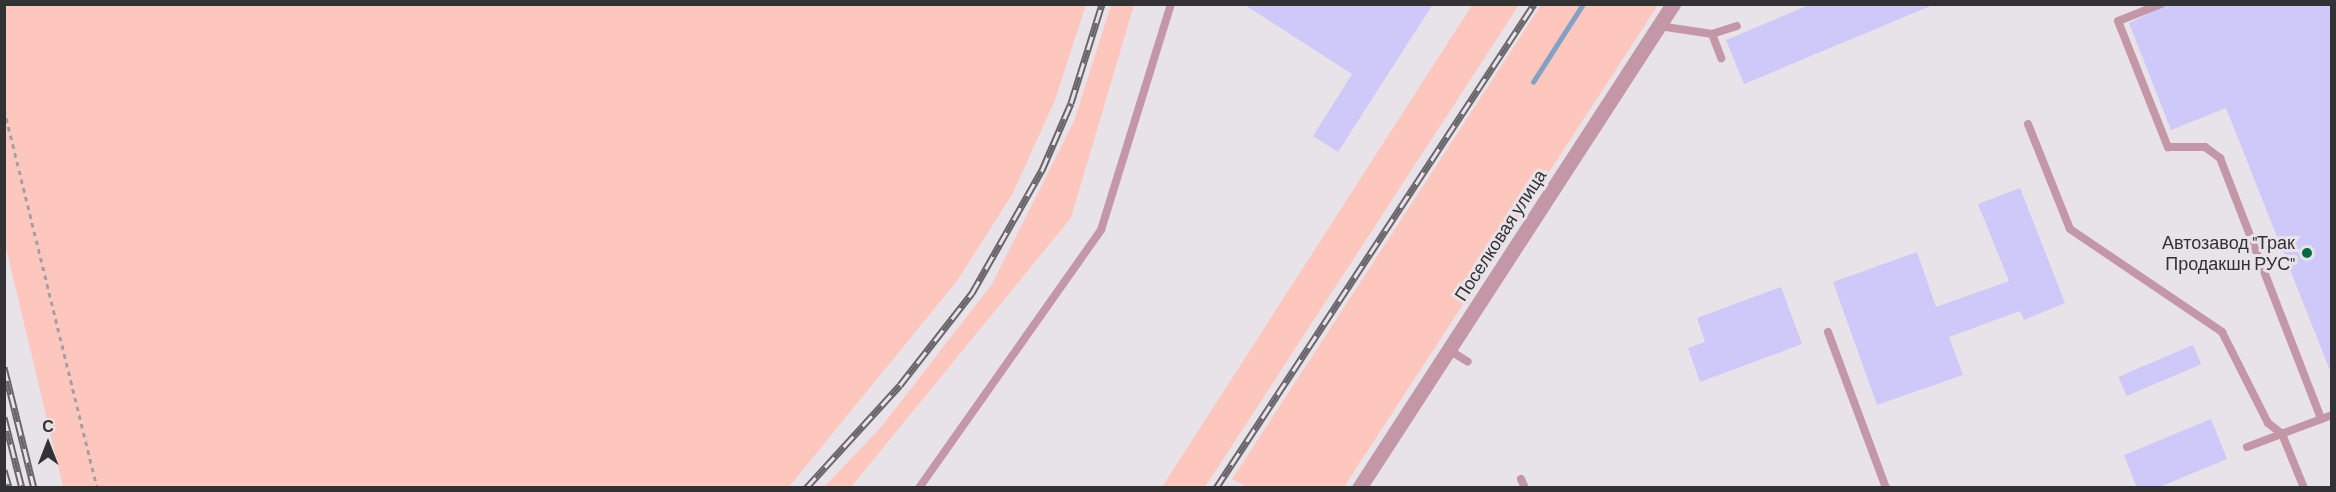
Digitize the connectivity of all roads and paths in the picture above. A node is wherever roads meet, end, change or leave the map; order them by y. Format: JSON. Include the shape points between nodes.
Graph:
{"nodes":[{"id":1,"x":1171,"y":4,"type":"edge"},
{"id":2,"x":1673,"y":4,"type":"edge"},
{"id":3,"x":2161,"y":4,"type":"edge"},
{"id":4,"x":1659,"y":26,"type":"junction"},
{"id":5,"x":1737,"y":26,"type":"dead end"},
{"id":6,"x":1712,"y":34,"type":"junction"},
{"id":7,"x":1721,"y":58,"type":"dead end"},
{"id":8,"x":4,"y":109,"type":"edge"},
{"id":9,"x":2028,"y":124,"type":"dead end"},
{"id":10,"x":1828,"y":332,"type":"dead end"},
{"id":11,"x":1449,"y":350,"type":"junction"},
{"id":12,"x":1468,"y":362,"type":"dead end"},
{"id":13,"x":2331,"y":415,"type":"edge"},
{"id":14,"x":2321,"y":419,"type":"junction"},
{"id":15,"x":2282,"y":434,"type":"junction"},
{"id":16,"x":2247,"y":447,"type":"dead end"},
{"id":17,"x":1521,"y":479,"type":"dead end"},
{"id":18,"x":98,"y":488,"type":"edge"},
{"id":19,"x":919,"y":488,"type":"edge"},
{"id":20,"x":1359,"y":488,"type":"edge"},
{"id":21,"x":1525,"y":488,"type":"edge"},
{"id":22,"x":1887,"y":488,"type":"edge"},
{"id":23,"x":2304,"y":488,"type":"edge"}],
"edges":[{"from":1,"to":19,"type":"lane","via":[[1101,230]]},
{"from":2,"to":4,"type":"street","name":"Поселковая улица"},
{"from":3,"to":14,"type":"lane","via":[[2118,21],[2168,147],[2205,147],[2220,158]]},
{"from":4,"to":6,"type":"lane"},
{"from":4,"to":11,"type":"street","name":"Поселковая улица"},
{"from":5,"to":6,"type":"lane"},
{"from":6,"to":7,"type":"lane"},
{"from":8,"to":18,"type":"path"},
{"from":9,"to":15,"type":"lane","via":[[2070,229],[2222,332],[2268,423]]},
{"from":10,"to":22,"type":"lane"},
{"from":11,"to":12,"type":"lane"},
{"from":11,"to":20,"type":"street","name":"Поселковая улица"},
{"from":13,"to":14,"type":"lane"},
{"from":14,"to":15,"type":"lane"},
{"from":15,"to":16,"type":"lane"},
{"from":15,"to":23,"type":"lane"},
{"from":17,"to":21,"type":"lane"}]}
